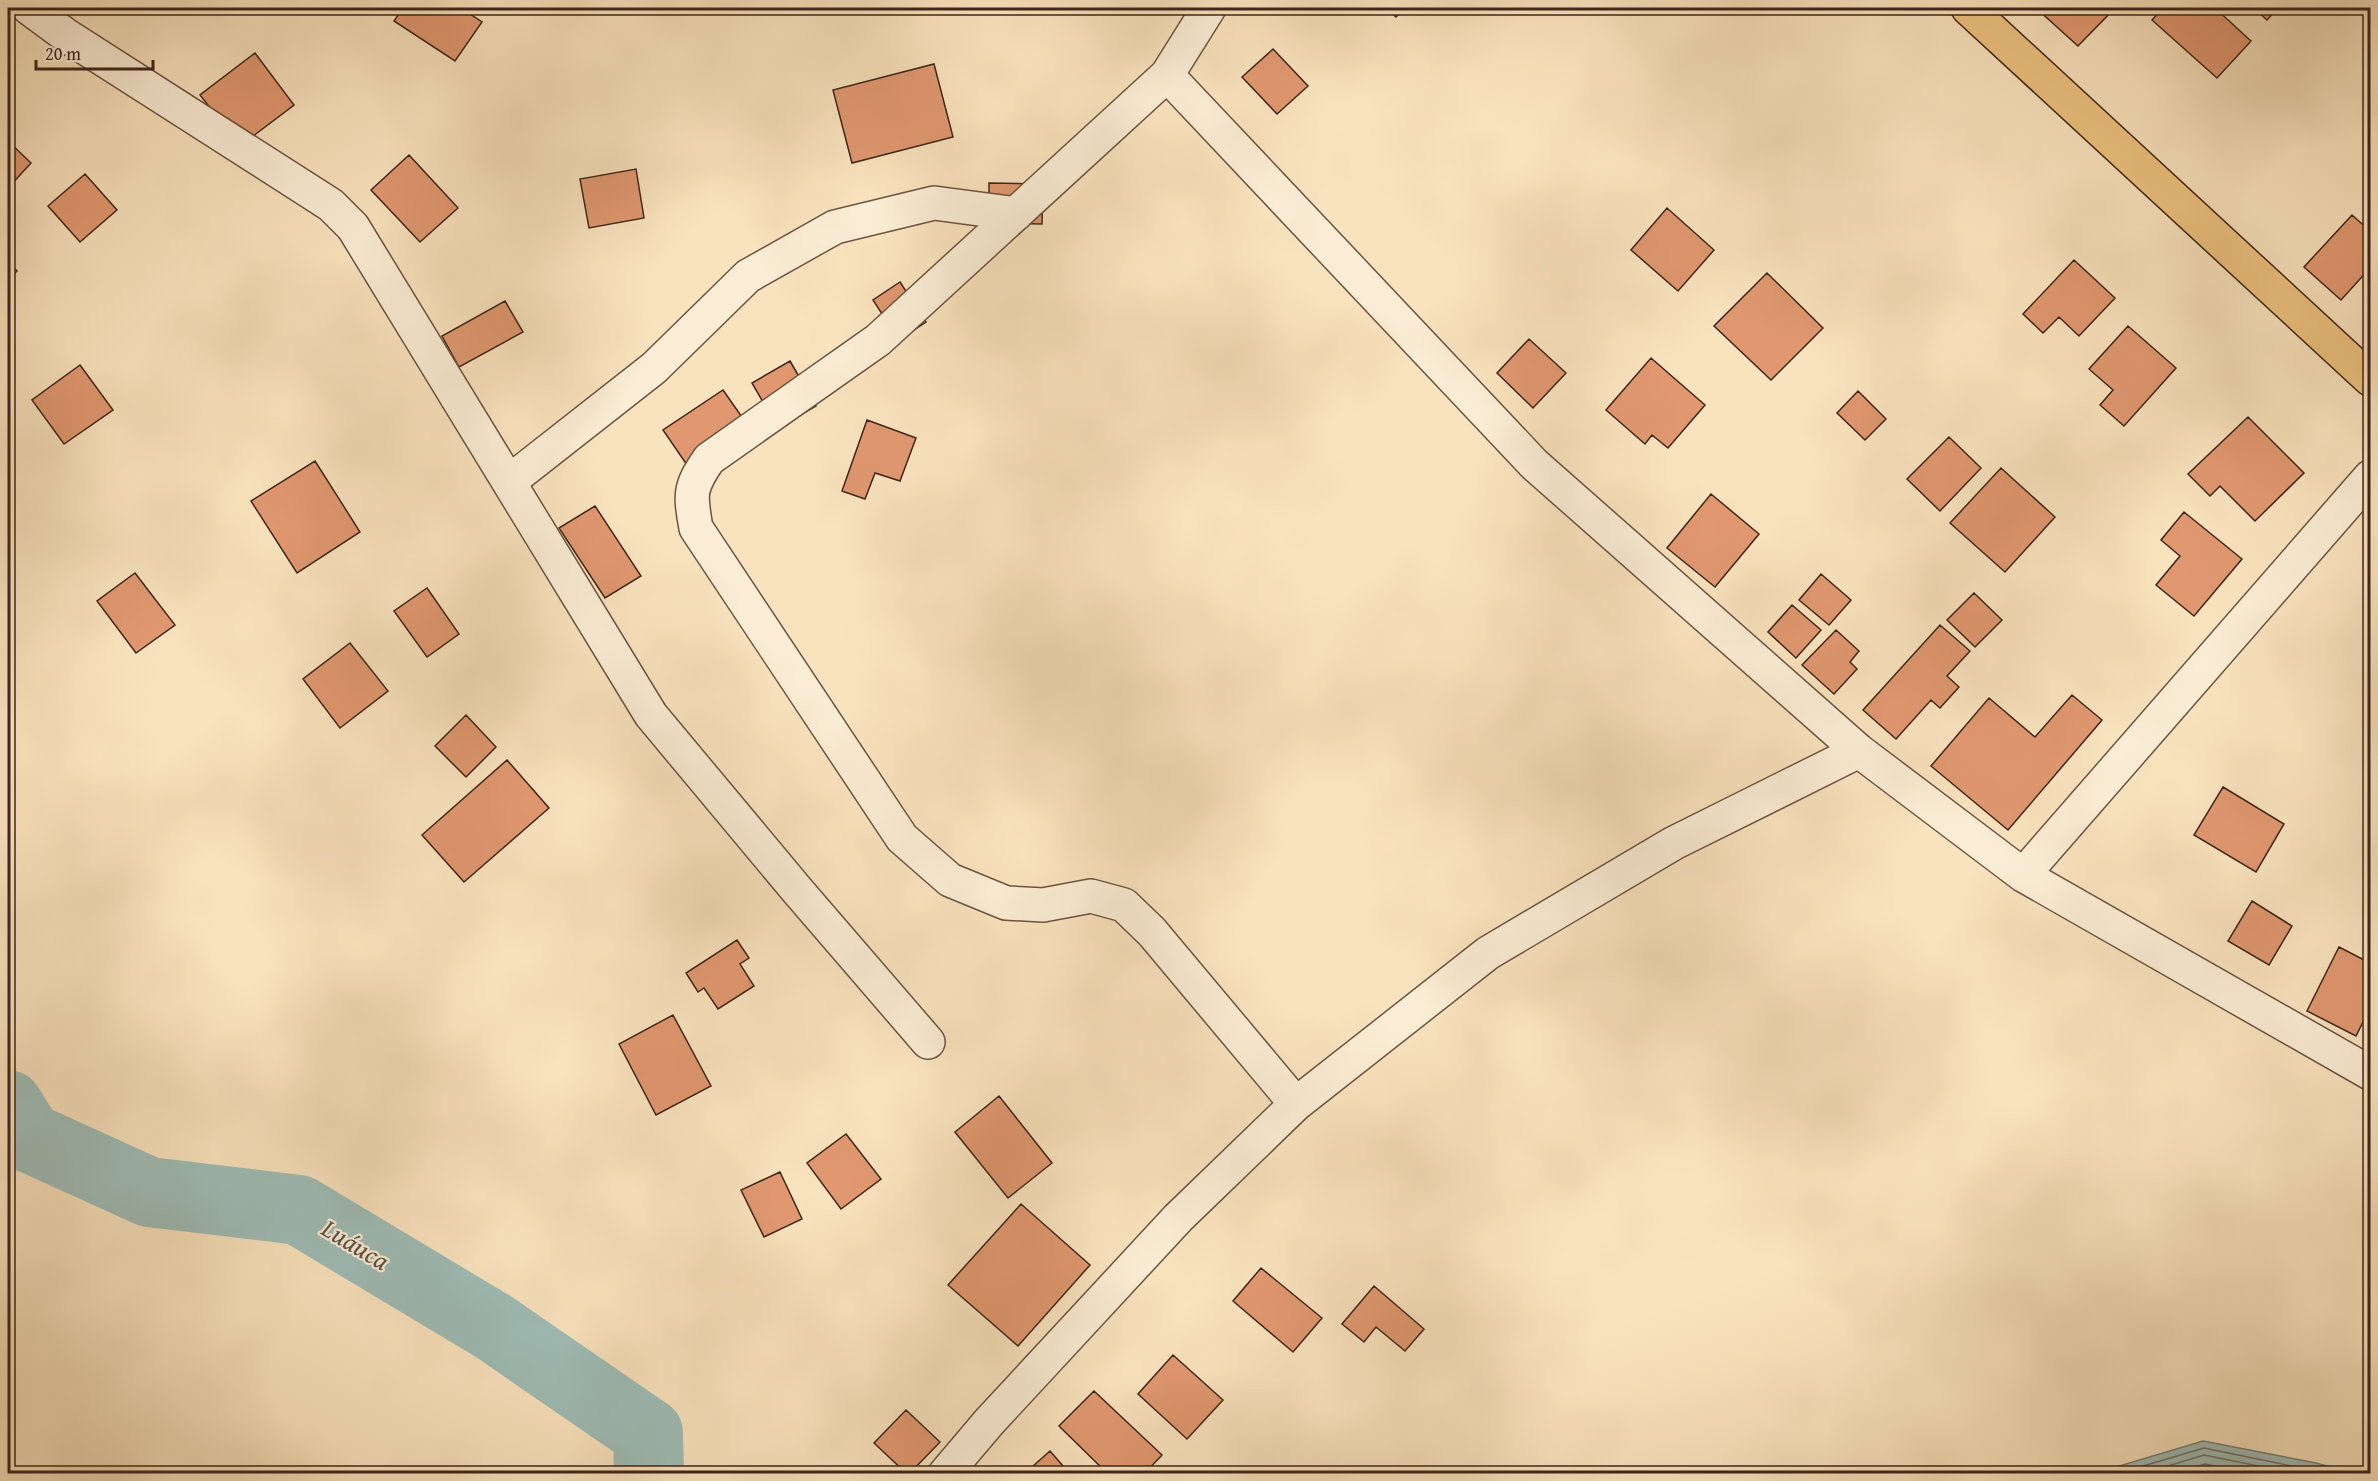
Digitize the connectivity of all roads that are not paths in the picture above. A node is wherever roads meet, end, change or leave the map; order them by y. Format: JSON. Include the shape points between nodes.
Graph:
{"nodes":[{"id":1,"x":29,"y":8,"type":"edge"},
{"id":2,"x":1209,"y":8,"type":"edge"},
{"id":3,"x":1968,"y":8,"type":"edge"},
{"id":4,"x":1167,"y":75,"type":"junction"},
{"id":5,"x":1016,"y":214,"type":"junction"},
{"id":6,"x":2370,"y":379,"type":"edge"},
{"id":7,"x":2370,"y":477,"type":"edge"},
{"id":8,"x":510,"y":481,"type":"junction"},
{"id":9,"x":1859,"y":752,"type":"junction"},
{"id":10,"x":2023,"y":875,"type":"junction"},
{"id":11,"x":928,"y":1042,"type":"dead end"},
{"id":12,"x":2370,"y":1073,"type":"edge"},
{"id":13,"x":1296,"y":1104,"type":"junction"},
{"id":14,"x":945,"y":1473,"type":"edge"}],
"edges":[{"from":1,"to":8,"type":"street","via":[[331,204],[353,226]]},
{"from":2,"to":4,"type":"street"},
{"from":3,"to":6,"type":"main road"},
{"from":4,"to":5,"type":"street"},
{"from":4,"to":9,"type":"street","via":[[1534,464]]},
{"from":5,"to":8,"type":"street","via":[[934,203],[835,227],[748,276],[654,368]]},
{"from":5,"to":13,"type":"street","via":[[878,340],[709,459],[693,481],[691,501],[696,528],[902,838],[950,880],[1006,903],[1043,905],[1090,896],[1124,905],[1152,932]]},
{"from":7,"to":10,"type":"street"},
{"from":8,"to":11,"type":"street","via":[[651,715]]},
{"from":9,"to":10,"type":"street"},
{"from":9,"to":13,"type":"street","via":[[1674,843],[1488,953]]},
{"from":10,"to":12,"type":"street"},
{"from":13,"to":14,"type":"street","via":[[1178,1218]]}]}
